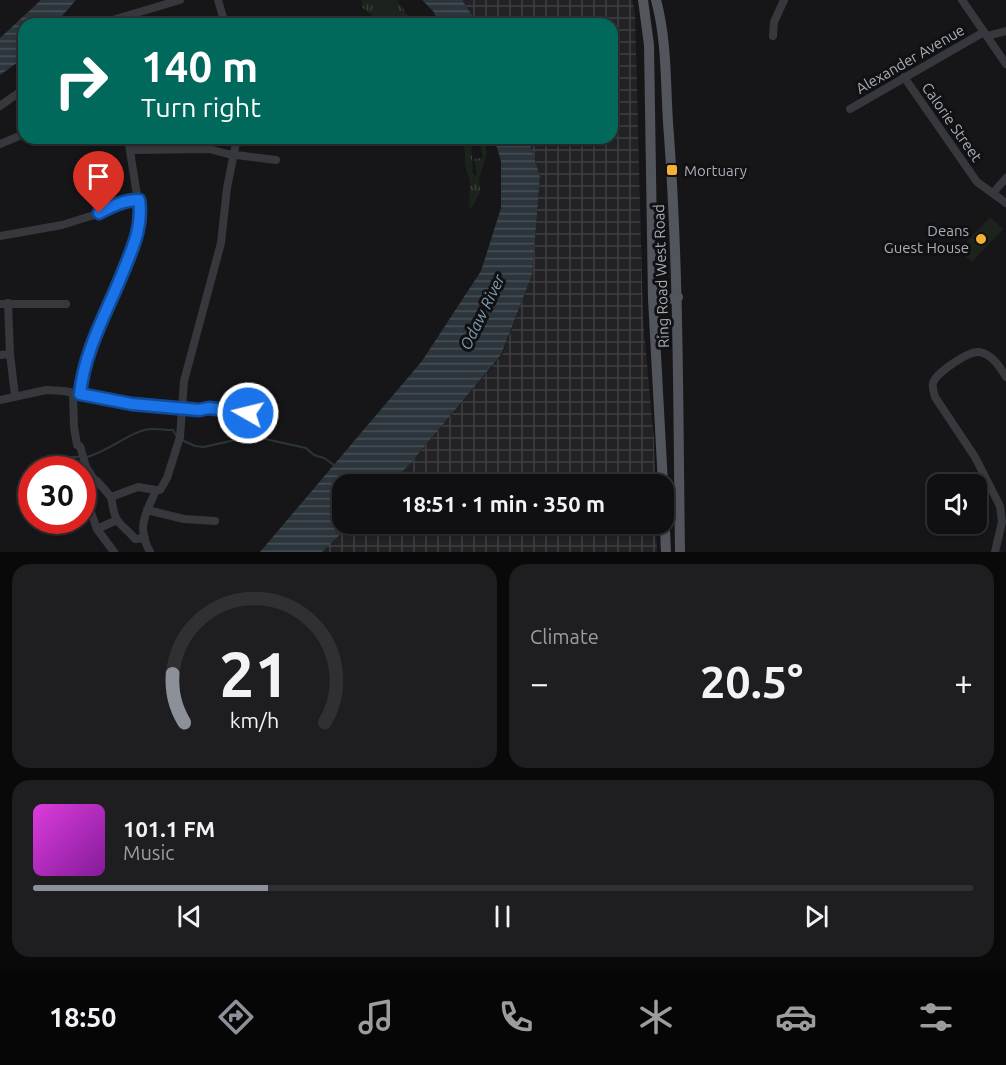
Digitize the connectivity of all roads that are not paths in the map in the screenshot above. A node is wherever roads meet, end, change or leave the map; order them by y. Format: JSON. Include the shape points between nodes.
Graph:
{"nodes":[{"id":1,"x":180,"y":0,"type":"edge"},
{"id":2,"x":218,"y":0,"type":"edge"},
{"id":3,"x":643,"y":0,"type":"edge"},
{"id":4,"x":656,"y":0,"type":"edge"},
{"id":5,"x":784,"y":0,"type":"edge"},
{"id":6,"x":962,"y":0,"type":"edge"},
{"id":7,"x":119,"y":18,"type":"edge"},
{"id":8,"x":223,"y":18,"type":"edge"},
{"id":9,"x":1006,"y":31,"type":"edge"},
{"id":10,"x":986,"y":34,"type":"junction"},
{"id":11,"x":773,"y":36,"type":"dead end"},
{"id":12,"x":1006,"y":64,"type":"edge"},
{"id":13,"x":904,"y":77,"type":"junction"},
{"id":14,"x":18,"y":93,"type":"edge"},
{"id":15,"x":0,"y":106,"type":"edge"},
{"id":16,"x":850,"y":109,"type":"dead end"},
{"id":17,"x":18,"y":136,"type":"edge"},
{"id":18,"x":0,"y":144,"type":"edge"},
{"id":19,"x":130,"y":144,"type":"edge"},
{"id":20,"x":236,"y":144,"type":"edge"},
{"id":21,"x":131,"y":150,"type":"junction"},
{"id":22,"x":234,"y":153,"type":"junction"},
{"id":23,"x":276,"y":159,"type":"dead end"},
{"id":24,"x":1006,"y":178,"type":"edge"},
{"id":25,"x":993,"y":193,"type":"junction"},
{"id":26,"x":139,"y":200,"type":"junction"},
{"id":27,"x":1006,"y":203,"type":"edge"},
{"id":28,"x":0,"y":236,"type":"edge"},
{"id":29,"x":678,"y":297,"type":"junction"},
{"id":30,"x":653,"y":299,"type":"junction"},
{"id":31,"x":4,"y":304,"type":"edge"},
{"id":32,"x":66,"y":304,"type":"dead end"},
{"id":33,"x":10,"y":354,"type":"junction"},
{"id":34,"x":0,"y":356,"type":"edge"},
{"id":35,"x":1006,"y":377,"type":"edge"},
{"id":36,"x":76,"y":394,"type":"junction"},
{"id":37,"x":15,"y":396,"type":"junction"},
{"id":38,"x":0,"y":400,"type":"edge"},
{"id":39,"x":183,"y":408,"type":"junction"},
{"id":40,"x":248,"y":413,"type":"dead end"},
{"id":41,"x":662,"y":474,"type":"edge"},
{"id":42,"x":156,"y":490,"type":"junction"},
{"id":43,"x":111,"y":497,"type":"junction"},
{"id":44,"x":147,"y":510,"type":"junction"},
{"id":45,"x":117,"y":520,"type":"junction"},
{"id":46,"x":215,"y":521,"type":"dead end"},
{"id":47,"x":97,"y":529,"type":"joint"},
{"id":48,"x":665,"y":534,"type":"edge"},
{"id":49,"x":145,"y":538,"type":"junction"},
{"id":50,"x":114,"y":552,"type":"edge"},
{"id":51,"x":150,"y":552,"type":"edge"},
{"id":52,"x":666,"y":552,"type":"edge"},
{"id":53,"x":680,"y":552,"type":"edge"},
{"id":54,"x":995,"y":552,"type":"edge"}],
"edges":[{"from":1,"to":7,"type":"street"},
{"from":2,"to":8,"type":"street"},
{"from":3,"to":30,"type":"main road","name":"Ring Road West Road","via":[[650,73]]},
{"from":4,"to":29,"type":"main road","name":"Ring Road West Road","via":[[662,37]]},
{"from":5,"to":11,"type":"street","via":[[774,22]]},
{"from":6,"to":10,"type":"street"},
{"from":9,"to":10,"type":"street","name":"Alexander Avenue"},
{"from":10,"to":12,"type":"street"},
{"from":10,"to":13,"type":"street","name":"Alexander Avenue"},
{"from":13,"to":16,"type":"street","name":"Alexander Avenue"},
{"from":13,"to":25,"type":"street","name":"Calorie Street","via":[[977,182]]},
{"from":14,"to":15,"type":"street"},
{"from":17,"to":18,"type":"street"},
{"from":19,"to":21,"type":"street"},
{"from":20,"to":22,"type":"street"},
{"from":21,"to":22,"type":"street","via":[[209,149]]},
{"from":21,"to":26,"type":"street"},
{"from":22,"to":23,"type":"street"},
{"from":22,"to":39,"type":"street","via":[[220,243],[184,381]]},
{"from":24,"to":25,"type":"street"},
{"from":25,"to":27,"type":"street","name":"Calorie Street"},
{"from":26,"to":28,"type":"street","via":[[115,204],[62,225]]},
{"from":26,"to":36,"type":"street","via":[[138,233]]},
{"from":29,"to":30,"type":"main road"},
{"from":29,"to":53,"type":"main road","name":"Ring Road West Road"},
{"from":30,"to":41,"type":"main road","name":"Ring Road West Road"},
{"from":31,"to":32,"type":"street"},
{"from":31,"to":33,"type":"street"},
{"from":33,"to":34,"type":"street"},
{"from":33,"to":37,"type":"street"},
{"from":35,"to":54,"type":"street","via":[[997,363],[979,352],[938,373],[933,381],[935,397],[975,457],[1000,506],[1002,522]]},
{"from":36,"to":37,"type":"street","via":[[46,390]]},
{"from":36,"to":39,"type":"street"},
{"from":36,"to":43,"type":"street","via":[[77,445],[93,479]]},
{"from":37,"to":38,"type":"street"},
{"from":39,"to":40,"type":"street"},
{"from":39,"to":42,"type":"street","via":[[174,460],[168,478]]},
{"from":42,"to":43,"type":"street","via":[[138,487]]},
{"from":42,"to":44,"type":"street"},
{"from":43,"to":45,"type":"street"},
{"from":44,"to":46,"type":"street"},
{"from":44,"to":49,"type":"street","via":[[142,529]]},
{"from":45,"to":47,"type":"street"},
{"from":45,"to":49,"type":"street","via":[[135,539]]},
{"from":47,"to":50,"type":"street"},
{"from":48,"to":52,"type":"main road","name":"Ring Road West Road"},
{"from":49,"to":51,"type":"street"}]}
